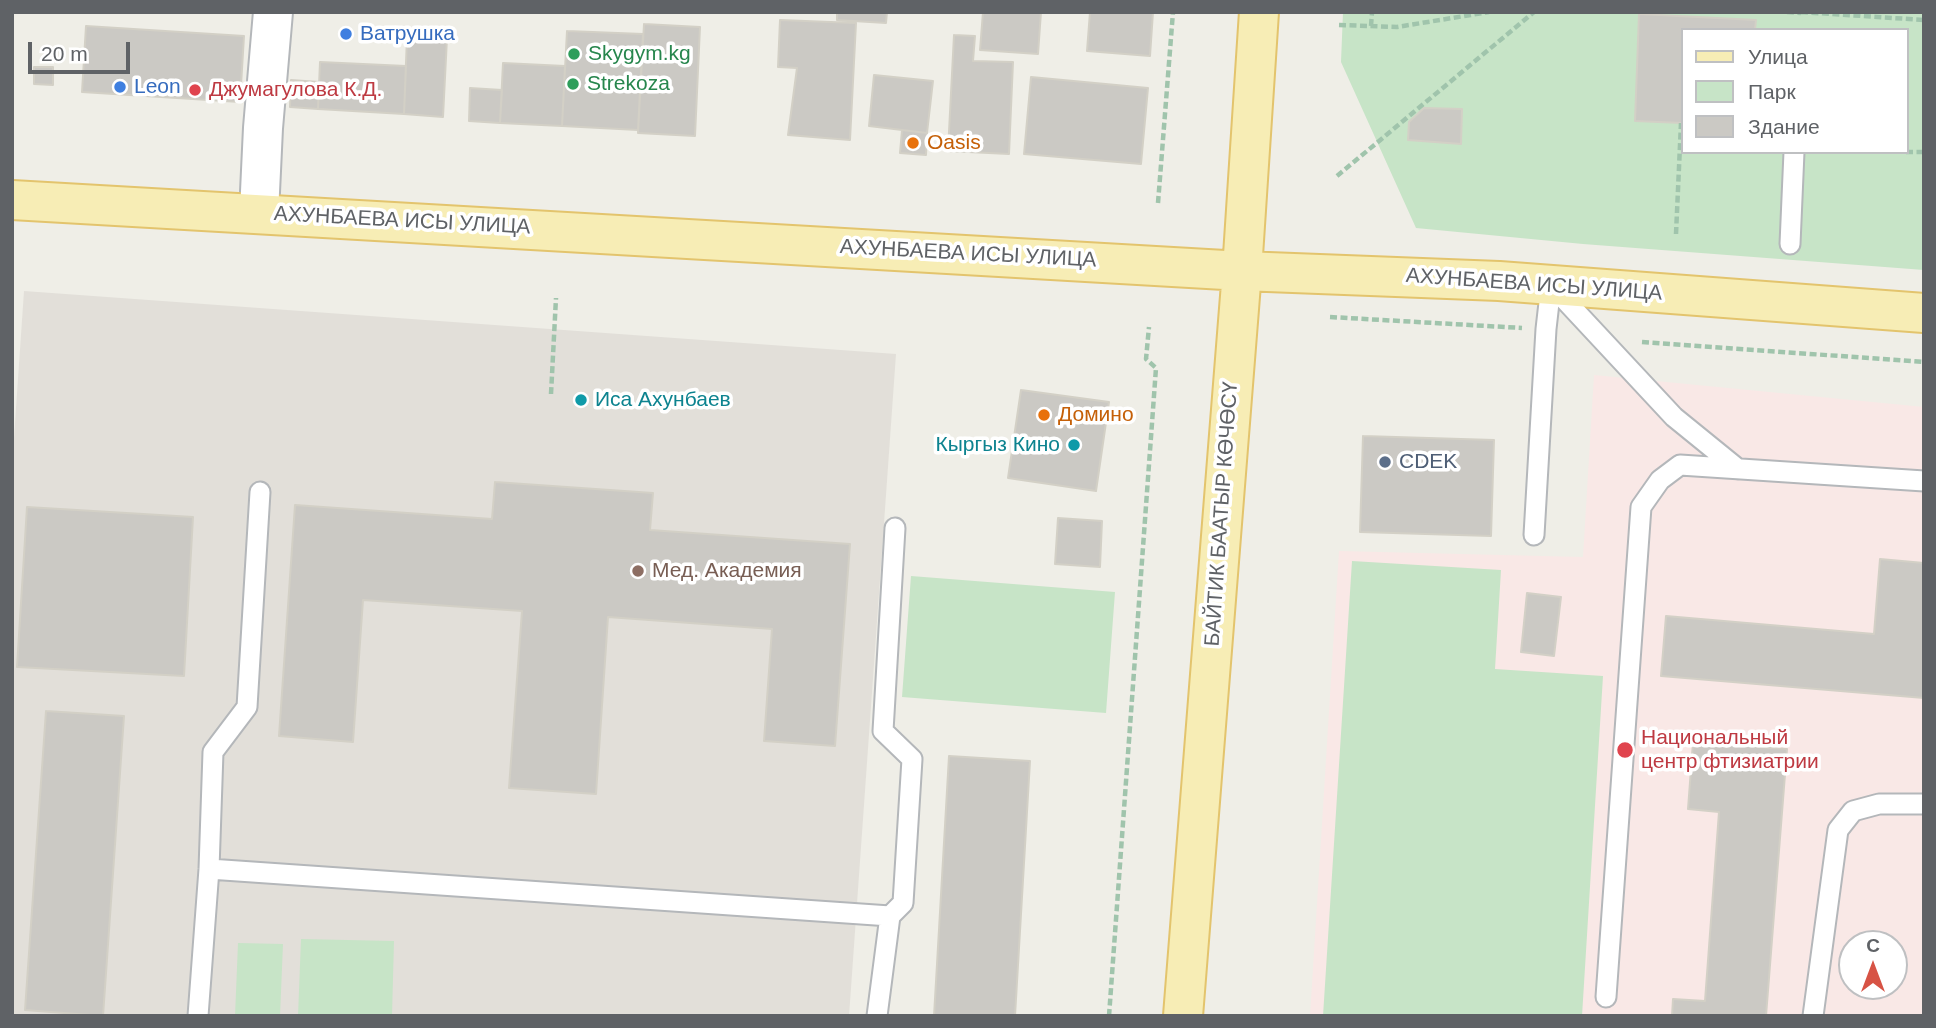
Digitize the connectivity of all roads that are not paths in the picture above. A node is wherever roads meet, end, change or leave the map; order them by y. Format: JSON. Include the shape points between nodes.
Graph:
{"nodes":[{"id":1,"x":273,"y":12,"type":"edge"},
{"id":2,"x":1259,"y":12,"type":"edge"},
{"id":3,"x":1794,"y":154,"type":"edge"},
{"id":4,"x":12,"y":200,"type":"edge"},
{"id":5,"x":259,"y":213,"type":"junction"},
{"id":6,"x":1790,"y":244,"type":"dead end"},
{"id":7,"x":1242,"y":271,"type":"junction"},
{"id":8,"x":1551,"y":285,"type":"junction"},
{"id":9,"x":1924,"y":313,"type":"edge"},
{"id":10,"x":1738,"y":469,"type":"junction"},
{"id":11,"x":1924,"y":481,"type":"edge"},
{"id":12,"x":260,"y":492,"type":"dead end"},
{"id":13,"x":895,"y":528,"type":"dead end"},
{"id":14,"x":1534,"y":536,"type":"dead end"},
{"id":15,"x":1924,"y":804,"type":"edge"},
{"id":16,"x":209,"y":869,"type":"junction"},
{"id":17,"x":890,"y":916,"type":"junction"},
{"id":18,"x":1606,"y":997,"type":"dead end"},
{"id":19,"x":198,"y":1016,"type":"edge"},
{"id":20,"x":877,"y":1016,"type":"edge"},
{"id":21,"x":1183,"y":1016,"type":"edge"},
{"id":22,"x":1813,"y":1016,"type":"edge"}],
"edges":[{"from":1,"to":5,"type":"street"},
{"from":2,"to":7,"type":"main road","name":"БАЙТИК БААТЫР КӨЧӨСҮ"},
{"from":3,"to":6,"type":"lane"},
{"from":4,"to":5,"type":"main road","name":"АХУНБАЕВА ИСЫ УЛИЦА"},
{"from":5,"to":7,"type":"main road","name":"АХУНБАЕВА ИСЫ УЛИЦА"},
{"from":7,"to":8,"type":"main road","name":"АХУНБАЕВА ИСЫ УЛИЦА"},
{"from":7,"to":21,"type":"main road","name":"БАЙТИК БААТЫР КӨЧӨСҮ"},
{"from":8,"to":9,"type":"main road","name":"АХУНБАЕВА ИСЫ УЛИЦА"},
{"from":8,"to":10,"type":"lane","via":[[1674,417]]},
{"from":8,"to":14,"type":"lane"},
{"from":10,"to":11,"type":"lane"},
{"from":10,"to":18,"type":"lane","via":[[1679,465],[1660,480],[1641,507]]},
{"from":12,"to":16,"type":"lane","via":[[247,707],[213,752]]},
{"from":13,"to":17,"type":"lane","via":[[883,731],[912,760],[903,903]]},
{"from":15,"to":22,"type":"lane","via":[[1879,804],[1853,811],[1838,830]]},
{"from":16,"to":17,"type":"lane"},
{"from":16,"to":19,"type":"lane"},
{"from":17,"to":20,"type":"lane"}]}
